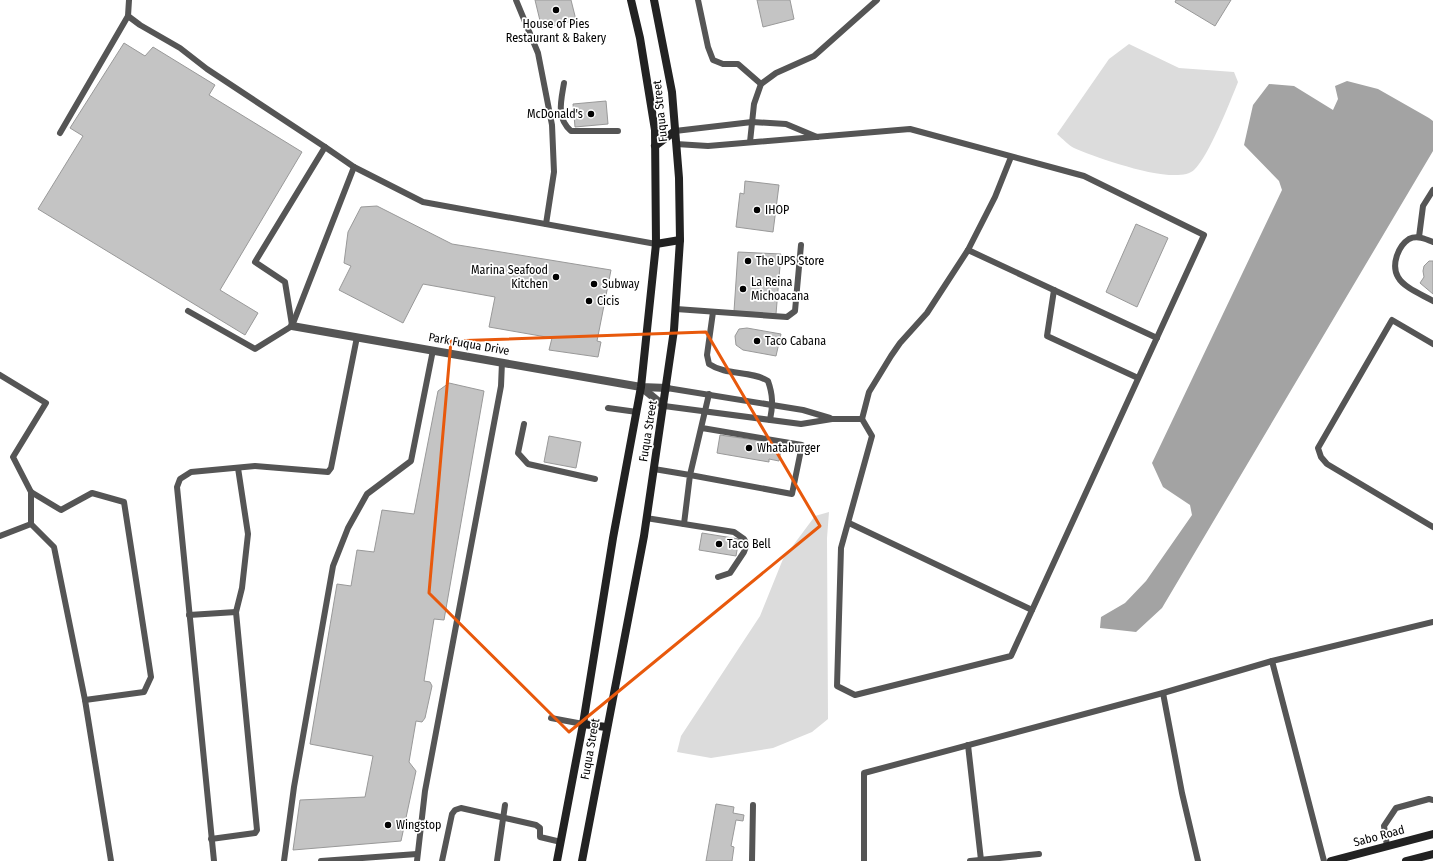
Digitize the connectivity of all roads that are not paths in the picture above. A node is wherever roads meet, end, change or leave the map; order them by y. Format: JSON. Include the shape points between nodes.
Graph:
{"nodes":[{"id":1,"x":129,"y":0,"type":"edge"},
{"id":2,"x":516,"y":0,"type":"edge"},
{"id":3,"x":631,"y":0,"type":"edge"},
{"id":4,"x":654,"y":0,"type":"edge"},
{"id":5,"x":698,"y":0,"type":"edge"},
{"id":6,"x":878,"y":0,"type":"edge"},
{"id":7,"x":128,"y":16,"type":"junction"},
{"id":8,"x":564,"y":83,"type":"dead end"},
{"id":9,"x":761,"y":84,"type":"junction"},
{"id":10,"x":752,"y":122,"type":"junction"},
{"id":11,"x":618,"y":131,"type":"dead end"},
{"id":12,"x":675,"y":131,"type":"junction"},
{"id":13,"x":60,"y":133,"type":"dead end"},
{"id":14,"x":818,"y":137,"type":"junction"},
{"id":15,"x":750,"y":142,"type":"junction"},
{"id":16,"x":676,"y":144,"type":"junction"},
{"id":17,"x":655,"y":146,"type":"junction"},
{"id":18,"x":325,"y":147,"type":"junction"},
{"id":19,"x":1011,"y":157,"type":"junction"},
{"id":20,"x":354,"y":167,"type":"junction"},
{"id":21,"x":1433,"y":190,"type":"edge"},
{"id":22,"x":546,"y":224,"type":"junction"},
{"id":23,"x":1419,"y":237,"type":"junction"},
{"id":24,"x":680,"y":240,"type":"junction"},
{"id":25,"x":1433,"y":242,"type":"edge"},
{"id":26,"x":656,"y":244,"type":"junction"},
{"id":27,"x":801,"y":244,"type":"dead end"},
{"id":28,"x":968,"y":250,"type":"junction"},
{"id":29,"x":1054,"y":290,"type":"junction"},
{"id":30,"x":1433,"y":301,"type":"edge"},
{"id":31,"x":676,"y":309,"type":"junction"},
{"id":32,"x":188,"y":311,"type":"dead end"},
{"id":33,"x":713,"y":312,"type":"junction"},
{"id":34,"x":292,"y":326,"type":"junction"},
{"id":35,"x":357,"y":337,"type":"junction"},
{"id":36,"x":1157,"y":338,"type":"junction"},
{"id":37,"x":1433,"y":344,"type":"edge"},
{"id":38,"x":433,"y":350,"type":"junction"},
{"id":39,"x":502,"y":362,"type":"junction"},
{"id":40,"x":0,"y":374,"type":"edge"},
{"id":41,"x":1138,"y":378,"type":"junction"},
{"id":42,"x":642,"y":388,"type":"junction"},
{"id":43,"x":667,"y":388,"type":"junction"},
{"id":44,"x":709,"y":394,"type":"junction"},
{"id":45,"x":773,"y":405,"type":"junction"},
{"id":46,"x":664,"y":406,"type":"junction"},
{"id":47,"x":608,"y":408,"type":"dead end"},
{"id":48,"x":637,"y":412,"type":"junction"},
{"id":49,"x":706,"y":412,"type":"junction"},
{"id":50,"x":832,"y":419,"type":"junction"},
{"id":51,"x":862,"y":419,"type":"junction"},
{"id":52,"x":770,"y":420,"type":"junction"},
{"id":53,"x":524,"y":424,"type":"dead end"},
{"id":54,"x":702,"y":428,"type":"junction"},
{"id":55,"x":238,"y":468,"type":"junction"},
{"id":56,"x":654,"y":469,"type":"junction"},
{"id":57,"x":690,"y":475,"type":"junction"},
{"id":58,"x":595,"y":479,"type":"dead end"},
{"id":59,"x":31,"y":492,"type":"junction"},
{"id":60,"x":646,"y":518,"type":"junction"},
{"id":61,"x":849,"y":523,"type":"junction"},
{"id":62,"x":31,"y":524,"type":"junction"},
{"id":63,"x":684,"y":524,"type":"junction"},
{"id":64,"x":1433,"y":527,"type":"edge"},
{"id":65,"x":0,"y":536,"type":"edge"},
{"id":66,"x":718,"y":577,"type":"dead end"},
{"id":67,"x":1032,"y":610,"type":"junction"},
{"id":68,"x":236,"y":612,"type":"junction"},
{"id":69,"x":189,"y":615,"type":"junction"},
{"id":70,"x":1433,"y":622,"type":"edge"},
{"id":71,"x":1272,"y":661,"type":"junction"},
{"id":72,"x":1163,"y":693,"type":"junction"},
{"id":73,"x":85,"y":700,"type":"junction"},
{"id":74,"x":551,"y":718,"type":"dead end"},
{"id":75,"x":583,"y":724,"type":"junction"},
{"id":76,"x":606,"y":727,"type":"junction"},
{"id":77,"x":968,"y":745,"type":"junction"},
{"id":78,"x":1433,"y":800,"type":"edge"},
{"id":79,"x":505,"y":805,"type":"dead end"},
{"id":80,"x":753,"y":805,"type":"dead end"},
{"id":81,"x":504,"y":818,"type":"junction"},
{"id":82,"x":1433,"y":834,"type":"edge"},
{"id":83,"x":211,"y":839,"type":"junction"},
{"id":84,"x":561,"y":842,"type":"junction"},
{"id":85,"x":1387,"y":846,"type":"junction"},
{"id":86,"x":417,"y":854,"type":"junction"},
{"id":87,"x":1039,"y":854,"type":"dead end"},
{"id":88,"x":1433,"y":854,"type":"edge"},
{"id":89,"x":1363,"y":857,"type":"edge"},
{"id":90,"x":981,"y":860,"type":"junction"},
{"id":91,"x":111,"y":861,"type":"edge"},
{"id":92,"x":214,"y":861,"type":"edge"},
{"id":93,"x":284,"y":861,"type":"edge"},
{"id":94,"x":321,"y":861,"type":"edge"},
{"id":95,"x":417,"y":861,"type":"edge"},
{"id":96,"x":442,"y":861,"type":"edge"},
{"id":97,"x":497,"y":861,"type":"edge"},
{"id":98,"x":557,"y":861,"type":"edge"},
{"id":99,"x":582,"y":861,"type":"edge"},
{"id":100,"x":752,"y":861,"type":"edge"},
{"id":101,"x":864,"y":861,"type":"edge"},
{"id":102,"x":970,"y":861,"type":"edge"},
{"id":103,"x":1198,"y":861,"type":"edge"},
{"id":104,"x":1324,"y":861,"type":"edge"},
{"id":105,"x":1331,"y":861,"type":"edge"},
{"id":106,"x":1406,"y":861,"type":"edge"}],
"edges":[{"from":1,"to":7,"type":"lane"},
{"from":2,"to":22,"type":"lane","via":[[538,53],[552,126],[554,172]]},
{"from":3,"to":17,"type":"main road","name":"Fuqua Street","via":[[649,96]]},
{"from":4,"to":12,"type":"main road","name":"Fuqua Street","via":[[672,92]]},
{"from":5,"to":9,"type":"lane","via":[[708,47],[714,60],[723,64],[738,64]]},
{"from":6,"to":9,"type":"lane","via":[[814,56],[776,73]]},
{"from":7,"to":13,"type":"lane"},
{"from":7,"to":18,"type":"lane","via":[[180,48],[207,69]]},
{"from":8,"to":11,"type":"lane","via":[[560,102],[561,117],[565,126],[571,131]]},
{"from":9,"to":10,"type":"lane","via":[[754,104]]},
{"from":10,"to":12,"type":"lane"},
{"from":10,"to":14,"type":"lane","via":[[786,124]]},
{"from":10,"to":15,"type":"lane"},
{"from":12,"to":16,"type":"main road","name":"Fuqua Street"},
{"from":12,"to":17,"type":"main road"},
{"from":14,"to":15,"type":"lane"},
{"from":14,"to":19,"type":"lane","via":[[910,129]]},
{"from":15,"to":16,"type":"lane","via":[[708,146]]},
{"from":16,"to":17,"type":"main road"},
{"from":16,"to":24,"type":"main road","name":"Fuqua Street"},
{"from":17,"to":26,"type":"main road","name":"Fuqua Street"},
{"from":18,"to":20,"type":"lane"},
{"from":18,"to":34,"type":"lane","via":[[255,262],[285,282]]},
{"from":19,"to":28,"type":"lane","via":[[995,197]]},
{"from":19,"to":36,"type":"lane","via":[[1084,176],[1204,235]]},
{"from":20,"to":22,"type":"lane","via":[[423,202]]},
{"from":20,"to":34,"type":"lane"},
{"from":21,"to":23,"type":"lane","via":[[1423,206]]},
{"from":22,"to":26,"type":"lane"},
{"from":23,"to":25,"type":"lane"},
{"from":23,"to":30,"type":"lane","via":[[1410,239],[1399,250],[1395,262],[1398,277],[1406,286]]},
{"from":24,"to":26,"type":"main road"},
{"from":24,"to":31,"type":"main road","name":"Fuqua Street"},
{"from":26,"to":42,"type":"main road","name":"Fuqua Street"},
{"from":27,"to":33,"type":"lane","via":[[795,311],[787,317]]},
{"from":28,"to":29,"type":"lane"},
{"from":28,"to":51,"type":"lane","via":[[927,313],[891,356],[869,392]]},
{"from":29,"to":36,"type":"lane"},
{"from":29,"to":41,"type":"lane","via":[[1048,336]]},
{"from":31,"to":33,"type":"lane"},
{"from":31,"to":43,"type":"main road","name":"Fuqua Street"},
{"from":32,"to":34,"type":"lane","via":[[255,349]]},
{"from":33,"to":45,"type":"lane","via":[[707,355],[709,364],[717,369],[759,375],[768,381]]},
{"from":34,"to":35,"type":"street","name":"Park Fuqua Drive"},
{"from":35,"to":38,"type":"street","name":"Park Fuqua Drive"},
{"from":35,"to":55,"type":"lane","via":[[331,468],[328,472],[255,466]]},
{"from":36,"to":41,"type":"lane"},
{"from":37,"to":64,"type":"lane","via":[[1392,320],[1318,448],[1327,464]]},
{"from":38,"to":39,"type":"street","name":"Park Fuqua Drive"},
{"from":38,"to":93,"type":"lane","via":[[411,461],[367,494],[348,528],[333,566],[294,787]]},
{"from":39,"to":42,"type":"street","name":"Park Fuqua Drive"},
{"from":39,"to":86,"type":"lane","via":[[501,386],[431,762]]},
{"from":40,"to":59,"type":"lane","via":[[46,403],[13,457]]},
{"from":41,"to":67,"type":"lane"},
{"from":42,"to":43,"type":"street","name":"Park Fuqua Drive"},
{"from":42,"to":46,"type":"street","name":"Park Fuqua Drive"},
{"from":42,"to":48,"type":"main road","name":"Fuqua Street"},
{"from":43,"to":44,"type":"lane","name":"Park Fuqua Drive"},
{"from":43,"to":46,"type":"main road","name":"Fuqua Street"},
{"from":44,"to":45,"type":"lane","name":"Park Fuqua Drive"},
{"from":44,"to":49,"type":"lane"},
{"from":45,"to":50,"type":"lane","name":"Park Fuqua Drive"},
{"from":45,"to":52,"type":"lane"},
{"from":46,"to":49,"type":"lane"},
{"from":46,"to":56,"type":"main road","name":"Fuqua Street"},
{"from":47,"to":48,"type":"lane"},
{"from":48,"to":75,"type":"main road","name":"Fuqua Street","via":[[613,538]]},
{"from":49,"to":52,"type":"lane"},
{"from":49,"to":54,"type":"lane"},
{"from":50,"to":51,"type":"lane"},
{"from":50,"to":52,"type":"lane","via":[[801,424]]},
{"from":51,"to":61,"type":"lane","via":[[872,436]]},
{"from":53,"to":58,"type":"lane","via":[[518,454],[528,464]]},
{"from":54,"to":57,"type":"lane"},
{"from":54,"to":57,"type":"lane","via":[[802,445],[792,494]]},
{"from":55,"to":68,"type":"lane","via":[[248,534],[242,588]]},
{"from":55,"to":69,"type":"lane","via":[[191,472],[180,479],[177,487]]},
{"from":56,"to":57,"type":"lane"},
{"from":56,"to":60,"type":"main road","name":"Fuqua Street"},
{"from":57,"to":63,"type":"lane"},
{"from":59,"to":62,"type":"lane"},
{"from":59,"to":73,"type":"lane","via":[[61,510],[92,493],[124,502],[151,677],[144,692]]},
{"from":60,"to":63,"type":"lane"},
{"from":60,"to":76,"type":"main road","name":"Fuqua Street"},
{"from":61,"to":67,"type":"lane"},
{"from":61,"to":67,"type":"lane","via":[[841,548],[837,686],[854,695],[1011,656]]},
{"from":62,"to":65,"type":"lane"},
{"from":62,"to":73,"type":"lane","via":[[54,547]]},
{"from":63,"to":66,"type":"lane","via":[[734,532],[744,539],[747,544],[734,568],[730,573]]},
{"from":68,"to":69,"type":"lane"},
{"from":68,"to":83,"type":"lane","via":[[257,830],[255,833]]},
{"from":69,"to":83,"type":"lane"},
{"from":70,"to":71,"type":"lane"},
{"from":71,"to":72,"type":"lane"},
{"from":71,"to":104,"type":"lane"},
{"from":72,"to":77,"type":"lane"},
{"from":72,"to":103,"type":"lane"},
{"from":73,"to":91,"type":"lane"},
{"from":74,"to":75,"type":"lane"},
{"from":75,"to":76,"type":"main road"},
{"from":75,"to":84,"type":"main road","name":"Fuqua Street"},
{"from":76,"to":99,"type":"main road","name":"Fuqua Street"},
{"from":77,"to":90,"type":"lane"},
{"from":77,"to":101,"type":"lane","via":[[864,773]]},
{"from":78,"to":85,"type":"lane","via":[[1396,808],[1384,826]]},
{"from":79,"to":81,"type":"lane"},
{"from":80,"to":100,"type":"lane"},
{"from":81,"to":84,"type":"lane","via":[[536,824],[540,828],[540,837]]},
{"from":81,"to":96,"type":"lane","via":[[461,808],[455,810],[448,829]]},
{"from":81,"to":97,"type":"lane"},
{"from":82,"to":85,"type":"main road","name":"Sabo Road"},
{"from":83,"to":92,"type":"lane"},
{"from":84,"to":98,"type":"main road","name":"Fuqua Street"},
{"from":85,"to":89,"type":"main road","name":"Sabo Road"},
{"from":86,"to":94,"type":"lane"},
{"from":86,"to":95,"type":"lane"},
{"from":87,"to":90,"type":"lane"},
{"from":88,"to":106,"type":"main road"},
{"from":89,"to":105,"type":"main road","name":"Sabo Road"},
{"from":90,"to":102,"type":"lane"}]}
